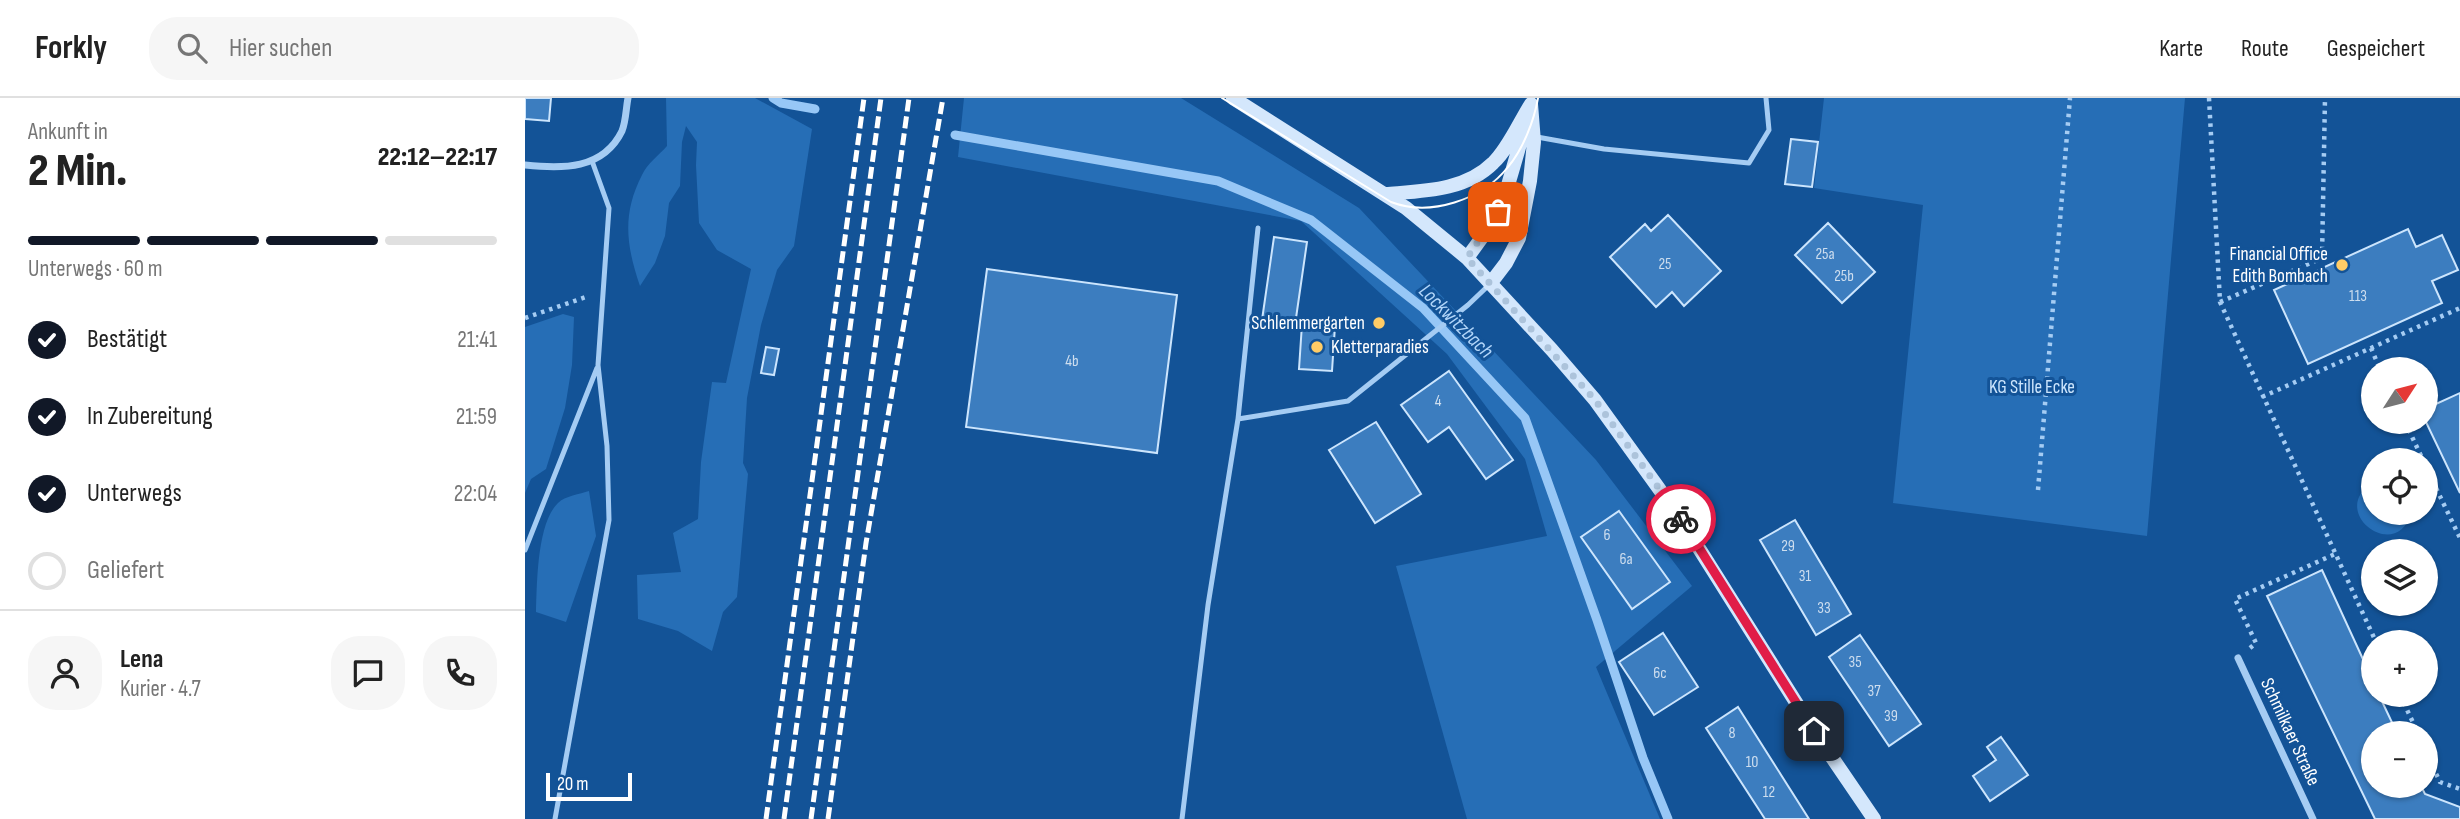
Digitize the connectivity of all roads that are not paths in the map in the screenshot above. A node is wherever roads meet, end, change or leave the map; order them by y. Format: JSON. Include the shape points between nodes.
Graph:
{"nodes":[{"id":1,"x":628,"y":98,"type":"edge"},
{"id":2,"x":1233,"y":98,"type":"edge"},
{"id":3,"x":1766,"y":98,"type":"edge"},
{"id":4,"x":1532,"y":101,"type":"edge"},
{"id":5,"x":1534,"y":136,"type":"junction"},
{"id":6,"x":592,"y":161,"type":"junction"},
{"id":7,"x":525,"y":165,"type":"edge"},
{"id":8,"x":1386,"y":194,"type":"junction"},
{"id":9,"x":1258,"y":228,"type":"dead end"},
{"id":10,"x":1467,"y":258,"type":"junction"},
{"id":11,"x":1490,"y":284,"type":"junction"},
{"id":12,"x":598,"y":365,"type":"junction"},
{"id":13,"x":1238,"y":419,"type":"junction"},
{"id":14,"x":525,"y":550,"type":"edge"},
{"id":15,"x":2238,"y":658,"type":"road end"},
{"id":16,"x":555,"y":819,"type":"edge"},
{"id":17,"x":1182,"y":819,"type":"edge"},
{"id":18,"x":1874,"y":819,"type":"edge"},
{"id":19,"x":2313,"y":819,"type":"edge"}],
"edges":[{"from":1,"to":6,"type":"street","via":[[623,129],[610,148]]},
{"from":2,"to":8,"type":"street"},
{"from":3,"to":5,"type":"lane","via":[[1769,130],[1749,163],[1604,149]]},
{"from":4,"to":5,"type":"street"},
{"from":4,"to":8,"type":"street","via":[[1495,162],[1479,174],[1443,190]]},
{"from":4,"to":10,"type":"street","via":[[1504,200]]},
{"from":5,"to":11,"type":"street","via":[[1519,238]]},
{"from":6,"to":7,"type":"street","via":[[571,167]]},
{"from":6,"to":12,"type":"lane","via":[[609,208]]},
{"from":8,"to":10,"type":"street"},
{"from":9,"to":13,"type":"lane"},
{"from":10,"to":11,"type":"street"},
{"from":11,"to":13,"type":"lane","via":[[1347,401]]},
{"from":11,"to":18,"type":"street","via":[[1578,380],[1634,451]]},
{"from":12,"to":14,"type":"lane"},
{"from":12,"to":16,"type":"lane","via":[[609,520]]},
{"from":13,"to":17,"type":"lane","via":[[1208,605]]},
{"from":15,"to":19,"type":"street","name":"Schmilkaer Straße"}]}
